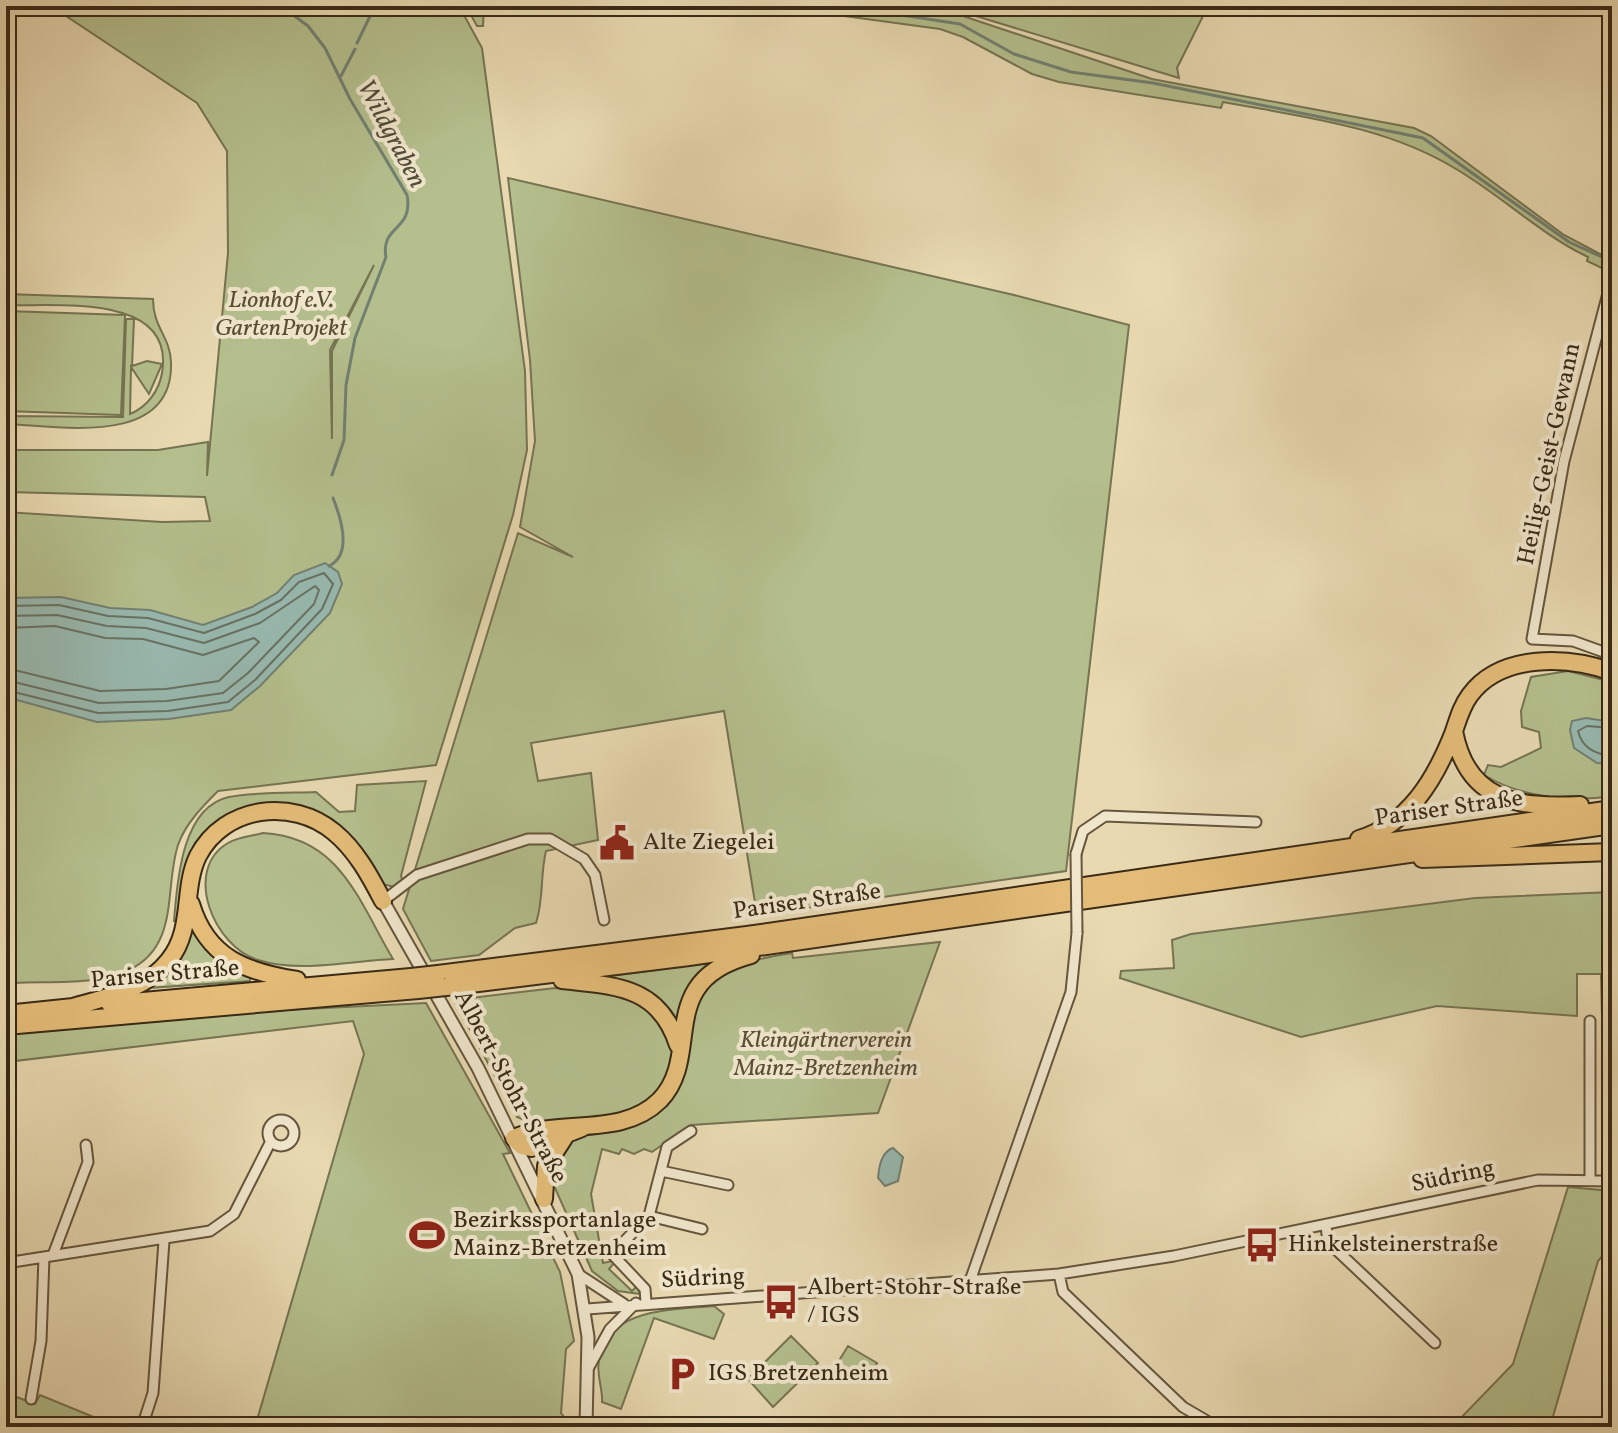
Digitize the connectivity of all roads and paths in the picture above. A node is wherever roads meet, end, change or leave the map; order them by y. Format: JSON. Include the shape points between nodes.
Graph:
{"nodes":[{"id":1,"x":1612,"y":278,"type":"edge"},
{"id":2,"x":1612,"y":655,"type":"edge"},
{"id":3,"x":1612,"y":672,"type":"edge"},
{"id":4,"x":1454,"y":731,"type":"junction"},
{"id":5,"x":1612,"y":806,"type":"edge"},
{"id":6,"x":1256,"y":822,"type":"dead end"},
{"id":7,"x":1612,"y":825,"type":"edge"},
{"id":8,"x":1612,"y":852,"type":"edge"},
{"id":9,"x":1303,"y":854,"type":"junction"},
{"id":10,"x":1362,"y":860,"type":"junction"},
{"id":11,"x":190,"y":899,"type":"junction"},
{"id":12,"x":383,"y":901,"type":"junction"},
{"id":13,"x":604,"y":920,"type":"dead end"},
{"id":14,"x":806,"y":940,"type":"junction"},
{"id":15,"x":536,"y":977,"type":"junction"},
{"id":16,"x":442,"y":980,"type":"junction"},
{"id":17,"x":415,"y":983,"type":"junction"},
{"id":18,"x":319,"y":984,"type":"junction"},
{"id":19,"x":73,"y":1007,"type":"junction"},
{"id":20,"x":6,"y":1014,"type":"edge"},
{"id":21,"x":1590,"y":1021,"type":"dead end"},
{"id":22,"x":6,"y":1026,"type":"edge"},
{"id":23,"x":679,"y":1046,"type":"junction"},
{"id":24,"x":575,"y":1131,"type":"junction"},
{"id":25,"x":691,"y":1131,"type":"dead end"},
{"id":26,"x":514,"y":1138,"type":"junction"},
{"id":27,"x":271,"y":1141,"type":"dead end"},
{"id":28,"x":86,"y":1145,"type":"dead end"},
{"id":29,"x":661,"y":1171,"type":"junction"},
{"id":30,"x":1590,"y":1178,"type":"junction"},
{"id":31,"x":1612,"y":1181,"type":"edge"},
{"id":32,"x":728,"y":1185,"type":"dead end"},
{"id":33,"x":544,"y":1199,"type":"junction"},
{"id":34,"x":649,"y":1216,"type":"junction"},
{"id":35,"x":1326,"y":1226,"type":"junction"},
{"id":36,"x":702,"y":1229,"type":"dead end"},
{"id":37,"x":164,"y":1241,"type":"junction"},
{"id":38,"x":48,"y":1256,"type":"junction"},
{"id":39,"x":6,"y":1263,"type":"edge"},
{"id":40,"x":578,"y":1274,"type":"junction"},
{"id":41,"x":1059,"y":1274,"type":"junction"},
{"id":42,"x":970,"y":1281,"type":"junction"},
{"id":43,"x":641,"y":1302,"type":"junction"},
{"id":44,"x":624,"y":1304,"type":"junction"},
{"id":45,"x":587,"y":1309,"type":"junction"},
{"id":46,"x":1435,"y":1343,"type":"dead end"},
{"id":47,"x":588,"y":1367,"type":"junction"},
{"id":48,"x":586,"y":1395,"type":"junction"},
{"id":49,"x":31,"y":1399,"type":"dead end"},
{"id":50,"x":1207,"y":1421,"type":"dead end"},
{"id":51,"x":142,"y":1427,"type":"edge"},
{"id":52,"x":578,"y":1427,"type":"edge"},
{"id":53,"x":586,"y":1427,"type":"edge"}],
"edges":[{"from":1,"to":2,"type":"street","name":"Heilig-Geist-Gewann","via":[[1564,461],[1532,639],[1573,641]]},
{"from":3,"to":4,"type":"highway","via":[[1554,661],[1515,667],[1477,686]]},
{"from":4,"to":5,"type":"highway","via":[[1469,774],[1486,790],[1545,805]]},
{"from":4,"to":9,"type":"highway","via":[[1429,785],[1394,823],[1364,838]]},
{"from":5,"to":9,"type":"highway","name":"Pariser Straße"},
{"from":6,"to":42,"type":"street","bridge":true,"via":[[1105,816],[1083,831],[1076,854],[1071,992]]},
{"from":7,"to":10,"type":"highway","name":"Pariser Straße"},
{"from":8,"to":10,"type":"highway"},
{"from":9,"to":16,"type":"highway","name":"Pariser Straße"},
{"from":10,"to":14,"type":"highway","name":"Pariser Straße"},
{"from":11,"to":12,"type":"highway","via":[[196,862],[211,838],[239,818],[273,810],[301,815],[331,830],[357,856]]},
{"from":11,"to":18,"type":"highway","via":[[202,933],[230,961],[255,972]]},
{"from":11,"to":19,"type":"highway","via":[[176,951],[161,969],[126,991]]},
{"from":12,"to":13,"type":"street","via":[[417,875],[519,842],[550,839],[578,852],[595,875]]},
{"from":12,"to":26,"type":"street","name":"Albert-Stohr-Straße"},
{"from":14,"to":15,"type":"highway","name":"Pariser Straße"},
{"from":14,"to":23,"type":"highway","via":[[744,957],[709,975],[687,1008]]},
{"from":15,"to":16,"type":"highway","name":"Pariser Straße"},
{"from":15,"to":23,"type":"highway","via":[[640,994],[667,1018]]},
{"from":16,"to":17,"type":"highway","name":"Pariser Straße","bridge":true},
{"from":17,"to":18,"type":"highway","name":"Pariser Straße"},
{"from":17,"to":22,"type":"highway","name":"Pariser Straße"},
{"from":18,"to":19,"type":"highway","name":"Pariser Straße"},
{"from":19,"to":20,"type":"highway","name":"Pariser Straße"},
{"from":21,"to":30,"type":"street"},
{"from":23,"to":24,"type":"highway","via":[[674,1076],[653,1106],[632,1117]]},
{"from":24,"to":26,"type":"highway","via":[[531,1148]]},
{"from":24,"to":33,"type":"highway","via":[[546,1166]]},
{"from":25,"to":29,"type":"street","via":[[667,1147]]},
{"from":26,"to":33,"type":"street","name":"Albert-Stohr-Straße"},
{"from":27,"to":37,"type":"street","via":[[234,1214],[210,1231]]},
{"from":28,"to":38,"type":"street","via":[[88,1162]]},
{"from":29,"to":32,"type":"street"},
{"from":29,"to":34,"type":"street"},
{"from":30,"to":31,"type":"street","name":"Südring"},
{"from":30,"to":35,"type":"street","name":"Südring","via":[[1538,1180]]},
{"from":33,"to":40,"type":"street","name":"Albert-Stohr-Straße"},
{"from":34,"to":36,"type":"street"},
{"from":34,"to":43,"type":"street","via":[[612,1254],[645,1289]]},
{"from":35,"to":41,"type":"street","name":"Südring"},
{"from":35,"to":46,"type":"street","via":[[1328,1242]]},
{"from":37,"to":38,"type":"street"},
{"from":37,"to":51,"type":"street","via":[[153,1393]]},
{"from":38,"to":39,"type":"street"},
{"from":38,"to":49,"type":"street"},
{"from":40,"to":44,"type":"street"},
{"from":40,"to":45,"type":"street","name":"Albert-Stohr-Straße"},
{"from":41,"to":42,"type":"street","name":"Südring"},
{"from":41,"to":50,"type":"street","via":[[1063,1292],[1183,1407]]},
{"from":42,"to":43,"type":"street","name":"Südring"},
{"from":43,"to":44,"type":"street","name":"Südring"},
{"from":43,"to":47,"type":"street","name":"Südring","via":[[610,1329]]},
{"from":44,"to":45,"type":"street","name":"Südring"},
{"from":45,"to":47,"type":"street","name":"Albert-Stohr-Straße"},
{"from":47,"to":48,"type":"street","name":"Albert-Stohr-Straße"},
{"from":48,"to":52,"type":"street","name":"Albert-Stohr-Straße"},
{"from":48,"to":53,"type":"street","name":"Albert-Stohr-Straße"}]}
